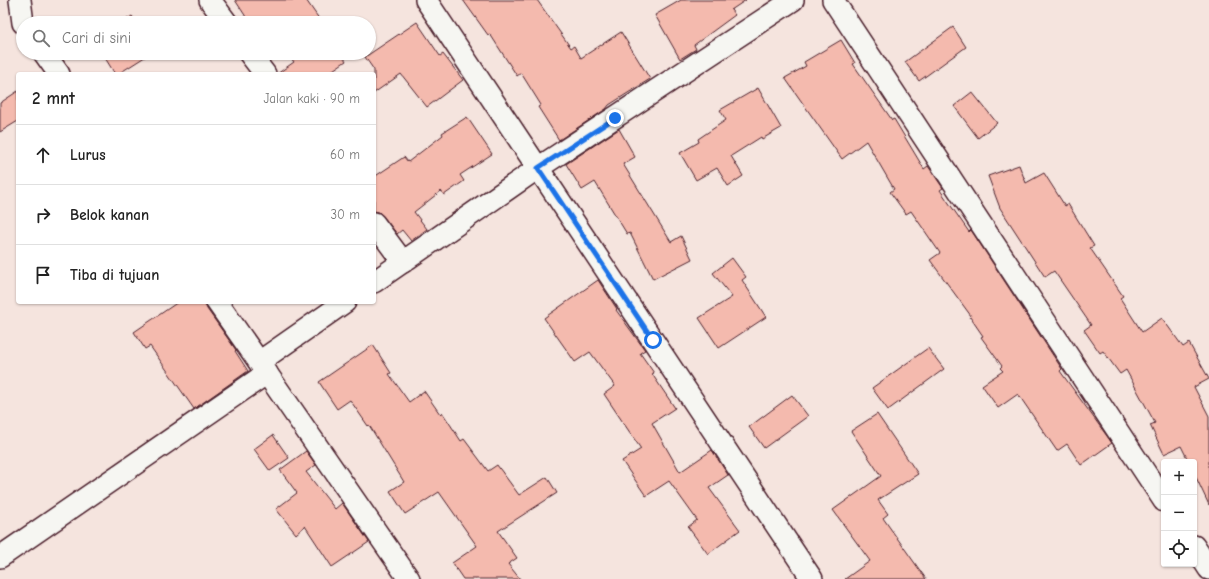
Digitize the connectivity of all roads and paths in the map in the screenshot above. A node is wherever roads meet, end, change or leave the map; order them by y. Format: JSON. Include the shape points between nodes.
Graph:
{"nodes":[{"id":1,"x":20,"y":0,"type":"edge"},
{"id":2,"x":210,"y":0,"type":"edge"},
{"id":3,"x":426,"y":0,"type":"edge"},
{"id":4,"x":793,"y":0,"type":"edge"},
{"id":5,"x":833,"y":0,"type":"edge"},
{"id":6,"x":22,"y":16,"type":"edge"},
{"id":7,"x":222,"y":16,"type":"edge"},
{"id":8,"x":49,"y":60,"type":"edge"},
{"id":9,"x":254,"y":60,"type":"edge"},
{"id":10,"x":58,"y":72,"type":"edge"},
{"id":11,"x":263,"y":72,"type":"edge"},
{"id":12,"x":538,"y":168,"type":"junction"},
{"id":13,"x":376,"y":226,"type":"edge"},
{"id":14,"x":403,"y":262,"type":"junction"},
{"id":15,"x":376,"y":281,"type":"edge"},
{"id":16,"x":219,"y":304,"type":"edge"},
{"id":17,"x":343,"y":304,"type":"edge"},
{"id":18,"x":263,"y":368,"type":"junction"},
{"id":19,"x":1161,"y":495,"type":"edge"},
{"id":20,"x":1197,"y":551,"type":"edge"},
{"id":21,"x":0,"y":557,"type":"edge"},
{"id":22,"x":1209,"y":569,"type":"edge"},
{"id":23,"x":409,"y":579,"type":"edge"},
{"id":24,"x":812,"y":579,"type":"edge"}],
"edges":[{"from":1,"to":6,"type":"street"},
{"from":2,"to":7,"type":"street"},
{"from":3,"to":12,"type":"street"},
{"from":4,"to":12,"type":"street"},
{"from":5,"to":19,"type":"street"},
{"from":8,"to":10,"type":"street"},
{"from":9,"to":11,"type":"street"},
{"from":12,"to":14,"type":"street"},
{"from":12,"to":24,"type":"street"},
{"from":13,"to":14,"type":"street"},
{"from":14,"to":15,"type":"street"},
{"from":16,"to":18,"type":"street"},
{"from":17,"to":18,"type":"street"},
{"from":18,"to":21,"type":"street"},
{"from":18,"to":23,"type":"street"},
{"from":20,"to":22,"type":"street"}]}
